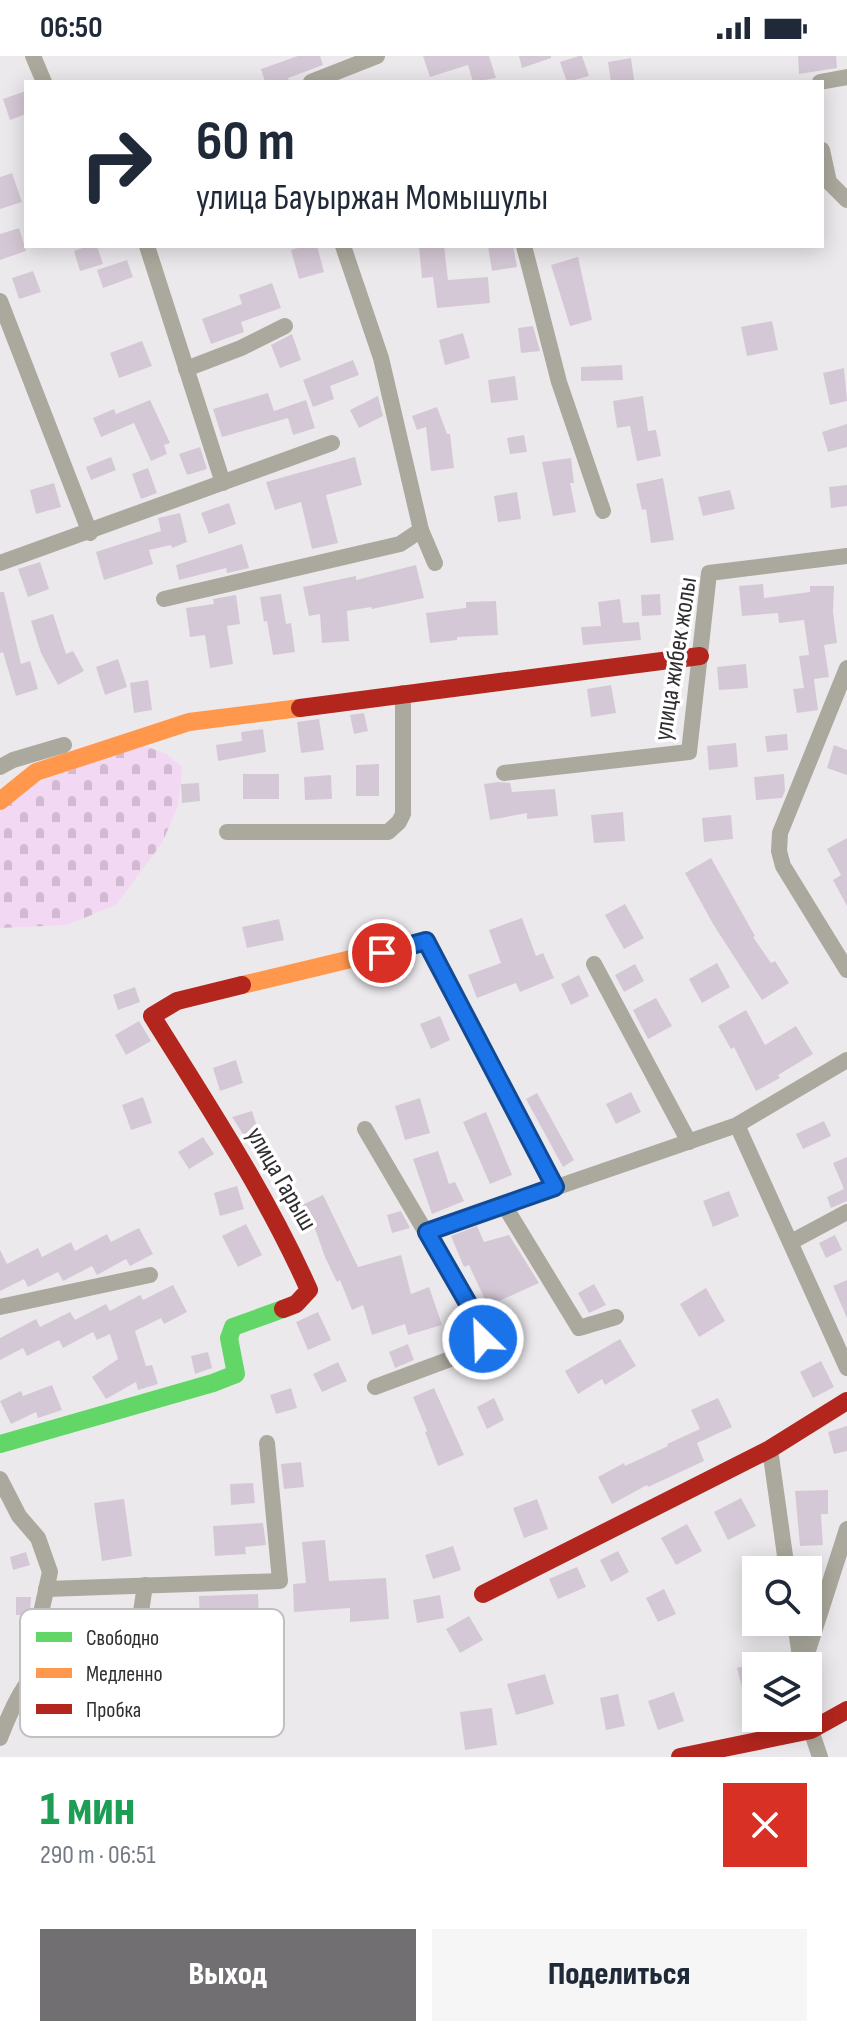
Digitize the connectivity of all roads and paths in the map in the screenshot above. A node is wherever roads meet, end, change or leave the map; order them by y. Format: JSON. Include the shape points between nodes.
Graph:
{"nodes":[{"id":1,"x":33,"y":56,"type":"edge"},
{"id":2,"x":377,"y":56,"type":"edge"},
{"id":3,"x":847,"y":77,"type":"edge"},
{"id":4,"x":43,"y":80,"type":"edge"},
{"id":5,"x":316,"y":80,"type":"edge"},
{"id":6,"x":824,"y":81,"type":"edge"},
{"id":7,"x":824,"y":159,"type":"edge"},
{"id":8,"x":847,"y":200,"type":"edge"},
{"id":9,"x":148,"y":248,"type":"edge"},
{"id":10,"x":344,"y":248,"type":"edge"},
{"id":11,"x":525,"y":248,"type":"edge"},
{"id":12,"x":0,"y":301,"type":"edge"},
{"id":13,"x":285,"y":326,"type":"dead end"},
{"id":14,"x":186,"y":369,"type":"junction"},
{"id":15,"x":332,"y":443,"type":"dead end"},
{"id":16,"x":223,"y":483,"type":"junction"},
{"id":17,"x":603,"y":511,"type":"dead end"},
{"id":18,"x":421,"y":530,"type":"junction"},
{"id":19,"x":90,"y":533,"type":"junction"},
{"id":20,"x":847,"y":556,"type":"edge"},
{"id":21,"x":0,"y":563,"type":"edge"},
{"id":22,"x":435,"y":563,"type":"dead end"},
{"id":23,"x":164,"y":599,"type":"dead end"},
{"id":24,"x":700,"y":656,"type":"junction"},
{"id":25,"x":847,"y":668,"type":"edge"},
{"id":26,"x":403,"y":693,"type":"junction"},
{"id":27,"x":64,"y":745,"type":"dead end"},
{"id":28,"x":0,"y":767,"type":"edge"},
{"id":29,"x":504,"y":773,"type":"dead end"},
{"id":30,"x":0,"y":801,"type":"edge"},
{"id":31,"x":227,"y":832,"type":"dead end"},
{"id":32,"x":594,"y":964,"type":"dead end"},
{"id":33,"x":847,"y":970,"type":"edge"},
{"id":34,"x":847,"y":1060,"type":"edge"},
{"id":35,"x":737,"y":1125,"type":"junction"},
{"id":36,"x":365,"y":1129,"type":"dead end"},
{"id":37,"x":689,"y":1142,"type":"junction"},
{"id":38,"x":555,"y":1187,"type":"junction"},
{"id":39,"x":504,"y":1205,"type":"junction"},
{"id":40,"x":847,"y":1212,"type":"edge"},
{"id":41,"x":427,"y":1232,"type":"junction"},
{"id":42,"x":791,"y":1242,"type":"junction"},
{"id":43,"x":150,"y":1275,"type":"dead end"},
{"id":44,"x":0,"y":1307,"type":"edge"},
{"id":45,"x":616,"y":1317,"type":"dead end"},
{"id":46,"x":847,"y":1368,"type":"edge"},
{"id":47,"x":375,"y":1387,"type":"dead end"},
{"id":48,"x":847,"y":1401,"type":"edge"},
{"id":49,"x":267,"y":1443,"type":"dead end"},
{"id":50,"x":0,"y":1444,"type":"edge"},
{"id":51,"x":770,"y":1449,"type":"junction"},
{"id":52,"x":0,"y":1479,"type":"edge"},
{"id":53,"x":847,"y":1529,"type":"edge"},
{"id":54,"x":785,"y":1556,"type":"edge"},
{"id":55,"x":145,"y":1585,"type":"junction"},
{"id":56,"x":46,"y":1589,"type":"junction"},
{"id":57,"x":483,"y":1594,"type":"dead end"},
{"id":58,"x":42,"y":1609,"type":"edge"},
{"id":59,"x":141,"y":1609,"type":"edge"},
{"id":60,"x":807,"y":1652,"type":"edge"},
{"id":61,"x":20,"y":1698,"type":"edge"},
{"id":62,"x":847,"y":1710,"type":"edge"},
{"id":63,"x":822,"y":1717,"type":"edge"},
{"id":64,"x":767,"y":1732,"type":"edge"},
{"id":65,"x":813,"y":1732,"type":"edge"},
{"id":66,"x":0,"y":1738,"type":"edge"},
{"id":67,"x":680,"y":1757,"type":"edge"},
{"id":68,"x":820,"y":1757,"type":"edge"}],
"edges":[{"from":1,"to":4,"type":"street"},
{"from":2,"to":5,"type":"street"},
{"from":3,"to":6,"type":"street"},
{"from":7,"to":8,"type":"street","via":[[829,182]]},
{"from":9,"to":14,"type":"street"},
{"from":10,"to":18,"type":"street","via":[[381,358]]},
{"from":11,"to":17,"type":"street","via":[[559,382]]},
{"from":12,"to":19,"type":"street"},
{"from":13,"to":14,"type":"street"},
{"from":14,"to":16,"type":"street"},
{"from":15,"to":16,"type":"street"},
{"from":16,"to":19,"type":"street"},
{"from":18,"to":22,"type":"street"},
{"from":18,"to":23,"type":"street","via":[[400,544]]},
{"from":19,"to":21,"type":"street"},
{"from":20,"to":24,"type":"street","name":"улица жибек жолы","via":[[709,573]]},
{"from":24,"to":26,"type":"street"},
{"from":24,"to":29,"type":"street","name":"улица жибек жолы","via":[[689,752]]},
{"from":25,"to":33,"type":"street","via":[[780,833],[779,851]]},
{"from":26,"to":30,"type":"street","via":[[189,722],[36,772]]},
{"from":26,"to":31,"type":"street","via":[[403,814],[388,832]]},
{"from":27,"to":28,"type":"street"},
{"from":32,"to":37,"type":"street"},
{"from":34,"to":35,"type":"street"},
{"from":35,"to":37,"type":"street"},
{"from":35,"to":42,"type":"street"},
{"from":36,"to":41,"type":"street"},
{"from":37,"to":38,"type":"street"},
{"from":38,"to":39,"type":"street"},
{"from":38,"to":50,"type":"street","name":"улица Гарыш","via":[[426,941],[177,1001],[152,1016],[241,1160],[309,1290],[296,1304],[233,1327],[229,1338],[236,1374]]},
{"from":39,"to":41,"type":"street"},
{"from":39,"to":45,"type":"street","via":[[579,1328]]},
{"from":40,"to":42,"type":"street"},
{"from":41,"to":47,"type":"street","via":[[481,1326],[480,1348]]},
{"from":42,"to":46,"type":"street"},
{"from":43,"to":44,"type":"street"},
{"from":48,"to":51,"type":"street"},
{"from":49,"to":55,"type":"street","via":[[280,1581]]},
{"from":51,"to":54,"type":"street"},
{"from":51,"to":57,"type":"street"},
{"from":52,"to":56,"type":"street","via":[[19,1516],[38,1538],[50,1572]]},
{"from":53,"to":60,"type":"street"},
{"from":55,"to":56,"type":"street"},
{"from":55,"to":59,"type":"street"},
{"from":56,"to":58,"type":"street"},
{"from":61,"to":66,"type":"street"},
{"from":62,"to":63,"type":"street"},
{"from":64,"to":67,"type":"street"},
{"from":65,"to":68,"type":"street"}]}
